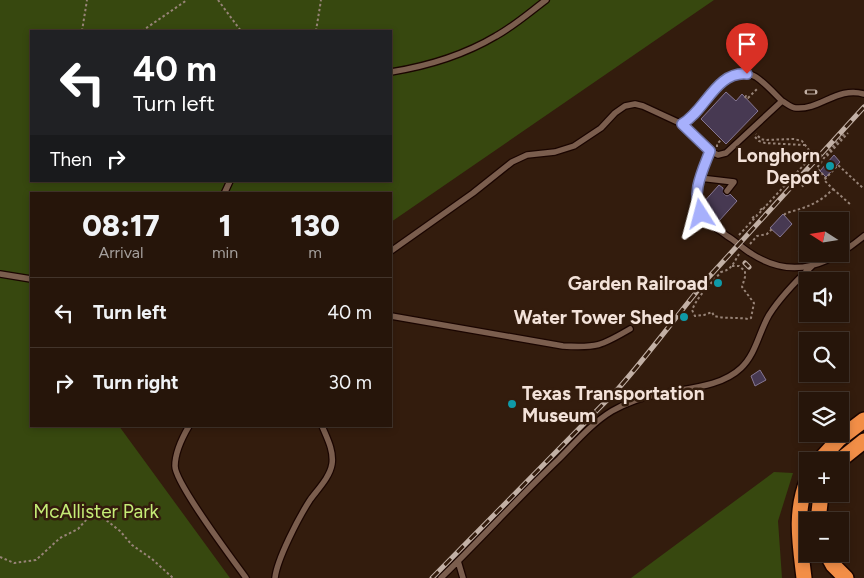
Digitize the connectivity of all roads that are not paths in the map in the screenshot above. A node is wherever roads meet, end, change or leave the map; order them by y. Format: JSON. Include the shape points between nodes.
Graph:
{"nodes":[{"id":1,"x":546,"y":0,"type":"edge"},
{"id":2,"x":392,"y":72,"type":"edge"},
{"id":3,"x":864,"y":94,"type":"edge"},
{"id":4,"x":782,"y":101,"type":"junction"},
{"id":5,"x":682,"y":124,"type":"junction"},
{"id":6,"x":710,"y":151,"type":"junction"},
{"id":7,"x":700,"y":178,"type":"junction"},
{"id":8,"x":727,"y":191,"type":"dead end"},
{"id":9,"x":864,"y":236,"type":"edge"},
{"id":10,"x":392,"y":250,"type":"edge"},
{"id":11,"x":812,"y":266,"type":"junction"},
{"id":12,"x":0,"y":274,"type":"edge"},
{"id":13,"x":30,"y":279,"type":"edge"},
{"id":14,"x":392,"y":316,"type":"edge"},
{"id":15,"x":630,"y":329,"type":"dead end"},
{"id":16,"x":864,"y":420,"type":"edge"},
{"id":17,"x":189,"y":427,"type":"edge"},
{"id":18,"x":322,"y":427,"type":"edge"},
{"id":19,"x":864,"y":441,"type":"edge"},
{"id":20,"x":827,"y":452,"type":"edge"},
{"id":21,"x":849,"y":453,"type":"edge"},
{"id":22,"x":800,"y":502,"type":"edge"},
{"id":23,"x":458,"y":561,"type":"junction"},
{"id":24,"x":832,"y":562,"type":"edge"},
{"id":25,"x":246,"y":578,"type":"edge"},
{"id":26,"x":275,"y":578,"type":"edge"},
{"id":27,"x":441,"y":578,"type":"edge"},
{"id":28,"x":464,"y":578,"type":"edge"},
{"id":29,"x":804,"y":578,"type":"edge"},
{"id":30,"x":846,"y":578,"type":"edge"}],
"edges":[{"from":1,"to":2,"type":"lane","via":[[497,36],[458,55]]},
{"from":3,"to":4,"type":"lane","via":[[854,91],[796,108]]},
{"from":4,"to":5,"type":"lane","via":[[754,76],[732,75]]},
{"from":4,"to":6,"type":"lane","via":[[726,153],[718,155]]},
{"from":5,"to":6,"type":"lane"},
{"from":5,"to":10,"type":"lane","via":[[643,106],[625,106],[574,146],[527,155],[512,162]]},
{"from":6,"to":7,"type":"lane"},
{"from":7,"to":8,"type":"lane","via":[[734,182]]},
{"from":7,"to":11,"type":"lane","via":[[696,205],[745,249],[764,261],[779,265]]},
{"from":9,"to":11,"type":"lane","via":[[830,260]]},
{"from":11,"to":23,"type":"lane","via":[[778,301],[754,350],[741,368],[707,385],[656,394],[612,411],[586,432]]},
{"from":12,"to":13,"type":"lane"},
{"from":14,"to":15,"type":"lane","via":[[591,348],[605,344]]},
{"from":16,"to":20,"type":"highway"},
{"from":17,"to":25,"type":"lane","via":[[177,451],[175,468],[182,486]]},
{"from":18,"to":26,"type":"lane","via":[[333,463],[278,563]]},
{"from":19,"to":21,"type":"highway"},
{"from":22,"to":29,"type":"highway","via":[[798,530]]},
{"from":23,"to":27,"type":"lane"},
{"from":23,"to":28,"type":"lane"},
{"from":24,"to":30,"type":"highway"}]}
